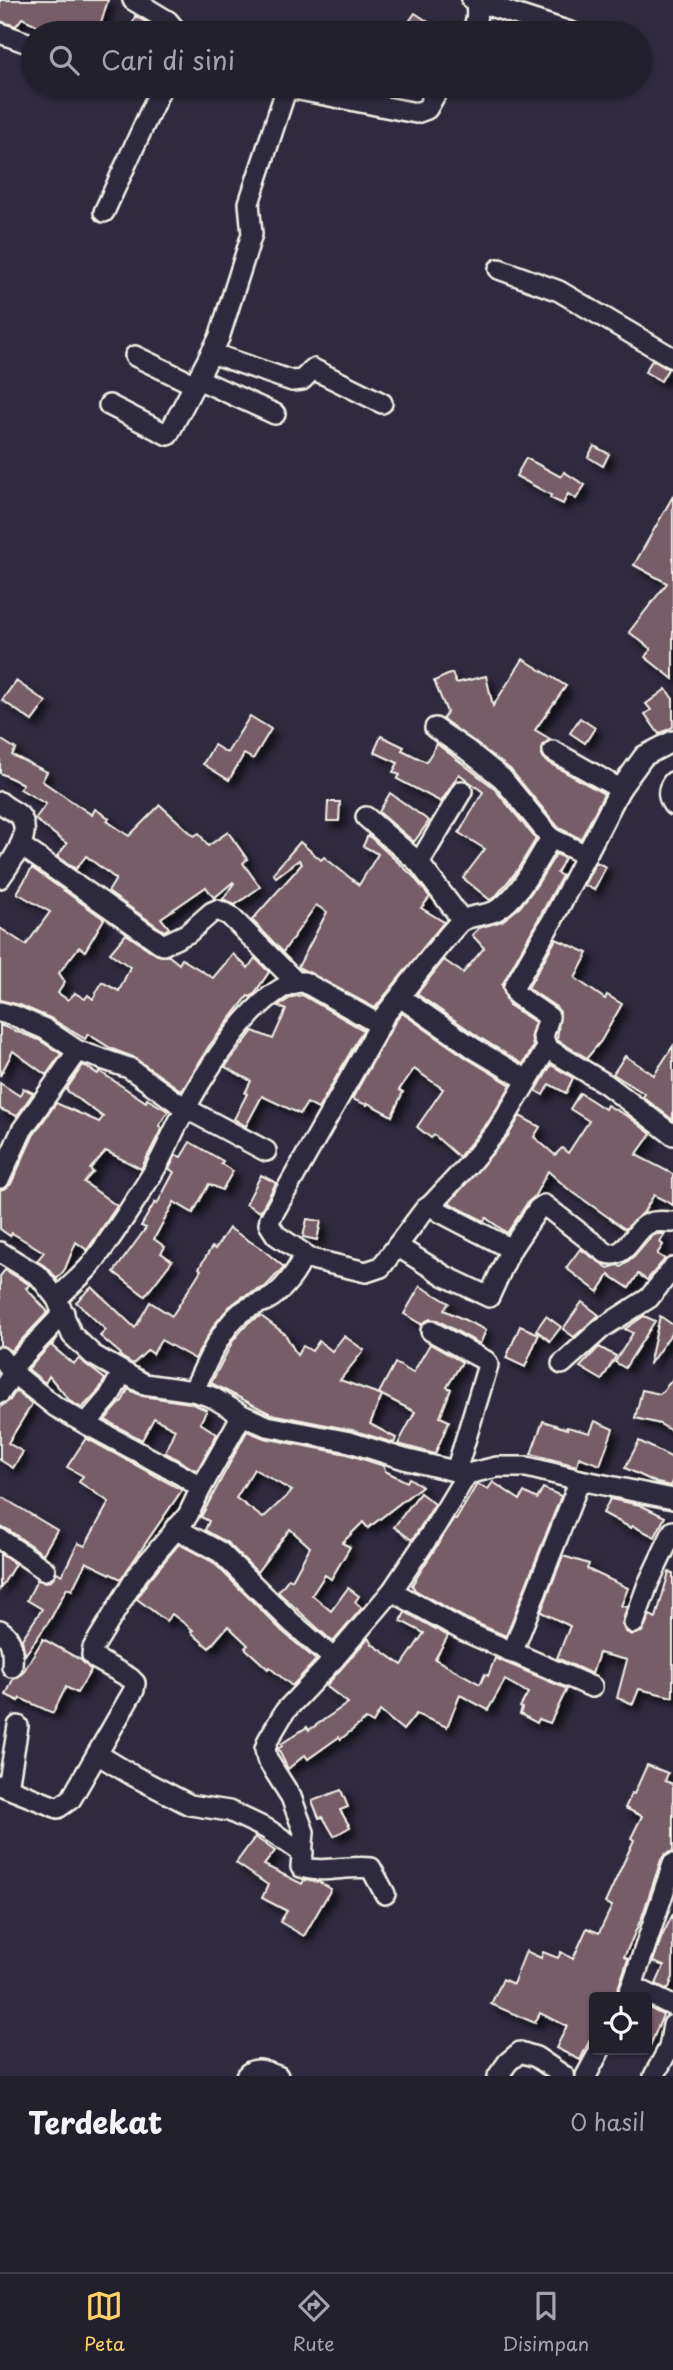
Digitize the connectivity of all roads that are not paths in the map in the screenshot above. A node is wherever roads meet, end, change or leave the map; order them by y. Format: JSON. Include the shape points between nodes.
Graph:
{"nodes":[{"id":1,"x":133,"y":0,"type":"edge"},
{"id":2,"x":475,"y":1,"type":"edge"},
{"id":3,"x":168,"y":21,"type":"edge"},
{"id":4,"x":477,"y":21,"type":"edge"},
{"id":5,"x":536,"y":21,"type":"edge"},
{"id":6,"x":0,"y":33,"type":"edge"},
{"id":7,"x":21,"y":41,"type":"edge"},
{"id":8,"x":157,"y":98,"type":"edge"},
{"id":9,"x":279,"y":98,"type":"edge"},
{"id":10,"x":342,"y":98,"type":"edge"},
{"id":11,"x":433,"y":98,"type":"edge"},
{"id":12,"x":104,"y":212,"type":"dead end"},
{"id":13,"x":499,"y":269,"type":"dead end"},
{"id":14,"x":211,"y":353,"type":"junction"},
{"id":15,"x":135,"y":356,"type":"dead end"},
{"id":16,"x":673,"y":358,"type":"edge"},
{"id":17,"x":196,"y":382,"type":"junction"},
{"id":18,"x":382,"y":403,"type":"dead end"},
{"id":19,"x":109,"y":405,"type":"dead end"},
{"id":20,"x":275,"y":414,"type":"dead end"},
{"id":21,"x":435,"y":728,"type":"dead end"},
{"id":22,"x":673,"y":741,"type":"edge"},
{"id":23,"x":553,"y":751,"type":"dead end"},
{"id":24,"x":673,"y":782,"type":"edge"},
{"id":25,"x":620,"y":789,"type":"junction"},
{"id":26,"x":462,"y":791,"type":"dead end"},
{"id":27,"x":0,"y":802,"type":"edge"},
{"id":28,"x":673,"y":805,"type":"edge"},
{"id":29,"x":366,"y":817,"type":"dead end"},
{"id":30,"x":551,"y":838,"type":"junction"},
{"id":31,"x":20,"y":845,"type":"junction"},
{"id":32,"x":586,"y":855,"type":"junction"},
{"id":33,"x":419,"y":863,"type":"junction"},
{"id":34,"x":0,"y":878,"type":"edge"},
{"id":35,"x":462,"y":920,"type":"junction"},
{"id":36,"x":295,"y":981,"type":"junction"},
{"id":37,"x":400,"y":997,"type":"junction"},
{"id":38,"x":0,"y":1012,"type":"edge"},
{"id":39,"x":380,"y":1025,"type":"junction"},
{"id":40,"x":547,"y":1048,"type":"junction"},
{"id":41,"x":78,"y":1051,"type":"junction"},
{"id":42,"x":527,"y":1080,"type":"junction"},
{"id":43,"x":186,"y":1108,"type":"junction"},
{"id":44,"x":673,"y":1135,"type":"edge"},
{"id":45,"x":266,"y":1151,"type":"dead end"},
{"id":46,"x":0,"y":1178,"type":"edge"},
{"id":47,"x":431,"y":1205,"type":"junction"},
{"id":48,"x":673,"y":1210,"type":"edge"},
{"id":49,"x":673,"y":1222,"type":"edge"},
{"id":50,"x":397,"y":1246,"type":"junction"},
{"id":51,"x":511,"y":1249,"type":"junction"},
{"id":52,"x":0,"y":1252,"type":"edge"},
{"id":53,"x":303,"y":1257,"type":"junction"},
{"id":54,"x":673,"y":1268,"type":"edge"},
{"id":55,"x":60,"y":1306,"type":"junction"},
{"id":56,"x":431,"y":1331,"type":"dead end"},
{"id":57,"x":562,"y":1364,"type":"dead end"},
{"id":58,"x":8,"y":1367,"type":"edge"},
{"id":59,"x":122,"y":1373,"type":"junction"},
{"id":60,"x":193,"y":1391,"type":"junction"},
{"id":61,"x":0,"y":1393,"type":"edge"},
{"id":62,"x":242,"y":1415,"type":"junction"},
{"id":63,"x":86,"y":1424,"type":"junction"},
{"id":64,"x":461,"y":1473,"type":"junction"},
{"id":65,"x":580,"y":1480,"type":"junction"},
{"id":66,"x":201,"y":1488,"type":"junction"},
{"id":67,"x":673,"y":1499,"type":"edge"},
{"id":68,"x":175,"y":1528,"type":"junction"},
{"id":69,"x":673,"y":1531,"type":"edge"},
{"id":70,"x":0,"y":1539,"type":"edge"},
{"id":71,"x":45,"y":1570,"type":"dead end"},
{"id":72,"x":392,"y":1591,"type":"junction"},
{"id":73,"x":634,"y":1623,"type":"dead end"},
{"id":74,"x":0,"y":1630,"type":"edge"},
{"id":75,"x":512,"y":1653,"type":"junction"},
{"id":76,"x":334,"y":1659,"type":"junction"},
{"id":77,"x":12,"y":1667,"type":"dead end"},
{"id":78,"x":592,"y":1687,"type":"dead end"},
{"id":79,"x":18,"y":1726,"type":"dead end"},
{"id":80,"x":97,"y":1754,"type":"junction"},
{"id":81,"x":4,"y":1786,"type":"edge"},
{"id":82,"x":303,"y":1853,"type":"junction"},
{"id":83,"x":673,"y":1864,"type":"edge"},
{"id":84,"x":385,"y":1894,"type":"dead end"},
{"id":85,"x":629,"y":1992,"type":"edge"},
{"id":86,"x":652,"y":1999,"type":"edge"},
{"id":87,"x":673,"y":2006,"type":"edge"},
{"id":88,"x":673,"y":2025,"type":"edge"},
{"id":89,"x":671,"y":2048,"type":"edge"},
{"id":90,"x":597,"y":2055,"type":"edge"},
{"id":91,"x":246,"y":2076,"type":"edge"},
{"id":92,"x":278,"y":2076,"type":"edge"},
{"id":93,"x":498,"y":2076,"type":"edge"},
{"id":94,"x":564,"y":2076,"type":"edge"},
{"id":95,"x":586,"y":2076,"type":"edge"},
{"id":96,"x":654,"y":2076,"type":"edge"}],
"edges":[{"from":1,"to":3,"type":"street"},
{"from":2,"to":4,"type":"street"},
{"from":2,"to":5,"type":"street"},
{"from":6,"to":7,"type":"street"},
{"from":8,"to":12,"type":"street"},
{"from":9,"to":14,"type":"street","via":[[248,203],[252,234]]},
{"from":10,"to":11,"type":"street","via":[[416,113],[427,109]]},
{"from":13,"to":16,"type":"street","via":[[559,291]]},
{"from":14,"to":17,"type":"street"},
{"from":14,"to":18,"type":"street","via":[[292,381],[302,380],[313,369]]},
{"from":15,"to":17,"type":"street"},
{"from":17,"to":19,"type":"street","via":[[168,435]]},
{"from":17,"to":20,"type":"street"},
{"from":21,"to":30,"type":"street","via":[[502,778]]},
{"from":22,"to":25,"type":"street","via":[[644,756]]},
{"from":23,"to":25,"type":"street"},
{"from":24,"to":28,"type":"street","via":[[668,798]]},
{"from":25,"to":32,"type":"street"},
{"from":26,"to":33,"type":"street"},
{"from":27,"to":31,"type":"street","via":[[21,818]]},
{"from":29,"to":33,"type":"street"},
{"from":30,"to":32,"type":"street"},
{"from":30,"to":35,"type":"street","via":[[513,897],[485,915]]},
{"from":31,"to":34,"type":"street"},
{"from":31,"to":36,"type":"street","via":[[163,945],[188,933],[212,912],[229,915]]},
{"from":32,"to":40,"type":"street","via":[[514,987],[517,995],[549,1017],[543,1037]]},
{"from":33,"to":35,"type":"street"},
{"from":35,"to":37,"type":"street"},
{"from":36,"to":39,"type":"street","via":[[320,989]]},
{"from":36,"to":43,"type":"street","via":[[237,1030]]},
{"from":37,"to":39,"type":"street"},
{"from":37,"to":42,"type":"street"},
{"from":38,"to":41,"type":"street","via":[[45,1029]]},
{"from":39,"to":53,"type":"street","via":[[269,1224]]},
{"from":40,"to":42,"type":"street"},
{"from":40,"to":44,"type":"street","via":[[606,1084]]},
{"from":41,"to":43,"type":"street","via":[[129,1068]]},
{"from":41,"to":46,"type":"street","via":[[22,1130]]},
{"from":42,"to":47,"type":"street","via":[[499,1128]]},
{"from":43,"to":45,"type":"street"},
{"from":43,"to":55,"type":"street","via":[[127,1213]]},
{"from":47,"to":50,"type":"street"},
{"from":47,"to":51,"type":"street"},
{"from":48,"to":49,"type":"street"},
{"from":49,"to":51,"type":"street","via":[[652,1222],[624,1250],[612,1254],[544,1205]]},
{"from":50,"to":51,"type":"street","via":[[487,1297]]},
{"from":50,"to":53,"type":"street","via":[[381,1267],[366,1272]]},
{"from":52,"to":55,"type":"street","via":[[38,1276]]},
{"from":53,"to":60,"type":"street","via":[[276,1294],[246,1308],[223,1333]]},
{"from":54,"to":57,"type":"street","via":[[649,1298],[602,1328]]},
{"from":55,"to":58,"type":"street"},
{"from":55,"to":59,"type":"street","via":[[72,1335]]},
{"from":56,"to":64,"type":"street","via":[[488,1365]]},
{"from":58,"to":61,"type":"street"},
{"from":58,"to":63,"type":"street","via":[[56,1407]]},
{"from":59,"to":60,"type":"street","via":[[144,1384]]},
{"from":59,"to":63,"type":"street"},
{"from":60,"to":62,"type":"street"},
{"from":62,"to":64,"type":"street","via":[[267,1426],[350,1442]]},
{"from":62,"to":66,"type":"street"},
{"from":63,"to":66,"type":"street"},
{"from":64,"to":65,"type":"street","via":[[527,1467]]},
{"from":64,"to":72,"type":"street","via":[[435,1527]]},
{"from":65,"to":67,"type":"street"},
{"from":65,"to":75,"type":"street"},
{"from":66,"to":68,"type":"street","via":[[188,1515]]},
{"from":68,"to":76,"type":"street","via":[[220,1552]]},
{"from":68,"to":80,"type":"street","via":[[138,1574],[93,1648],[96,1659],[135,1684]]},
{"from":69,"to":73,"type":"street"},
{"from":70,"to":71,"type":"street"},
{"from":72,"to":75,"type":"street"},
{"from":72,"to":76,"type":"street"},
{"from":74,"to":77,"type":"street","via":[[12,1646]]},
{"from":75,"to":78,"type":"street"},
{"from":76,"to":82,"type":"street","via":[[285,1711],[265,1749],[304,1832]]},
{"from":79,"to":81,"type":"street"},
{"from":80,"to":81,"type":"street","via":[[71,1799],[58,1808]]},
{"from":80,"to":82,"type":"street","via":[[190,1805],[229,1811],[267,1829]]},
{"from":82,"to":84,"type":"street","via":[[303,1869],[371,1868]]},
{"from":83,"to":85,"type":"street"},
{"from":86,"to":87,"type":"street"},
{"from":88,"to":89,"type":"street"},
{"from":89,"to":96,"type":"street"},
{"from":90,"to":95,"type":"street"},
{"from":91,"to":92,"type":"street","via":[[257,2069]]},
{"from":93,"to":94,"type":"street","via":[[520,2052]]}]}
